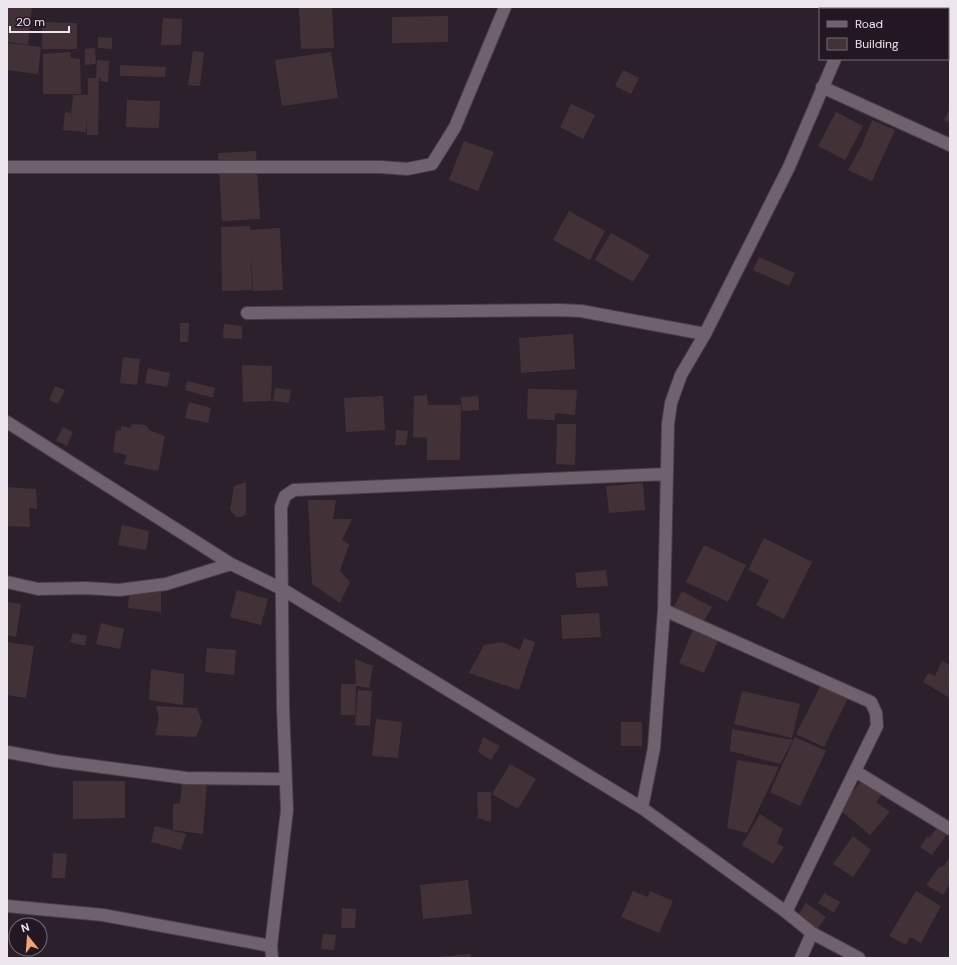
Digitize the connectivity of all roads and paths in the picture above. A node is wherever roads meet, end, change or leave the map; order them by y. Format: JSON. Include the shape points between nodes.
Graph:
{"nodes":[{"id":1,"x":505,"y":7,"type":"edge"},
{"id":2,"x":835,"y":60,"type":"edge"},
{"id":3,"x":822,"y":87,"type":"junction"},
{"id":4,"x":950,"y":145,"type":"edge"},
{"id":5,"x":7,"y":167,"type":"edge"},
{"id":6,"x":247,"y":313,"type":"dead end"},
{"id":7,"x":705,"y":334,"type":"junction"},
{"id":8,"x":7,"y":422,"type":"edge"},
{"id":9,"x":667,"y":474,"type":"junction"},
{"id":10,"x":231,"y":564,"type":"junction"},
{"id":11,"x":7,"y":582,"type":"edge"},
{"id":12,"x":282,"y":589,"type":"junction"},
{"id":13,"x":664,"y":610,"type":"junction"},
{"id":14,"x":7,"y":752,"type":"edge"},
{"id":15,"x":854,"y":770,"type":"junction"},
{"id":16,"x":286,"y":779,"type":"junction"},
{"id":17,"x":642,"y":808,"type":"junction"},
{"id":18,"x":950,"y":830,"type":"edge"},
{"id":19,"x":7,"y":906,"type":"edge"},
{"id":20,"x":786,"y":912,"type":"junction"},
{"id":21,"x":812,"y":933,"type":"junction"},
{"id":22,"x":271,"y":952,"type":"edge"},
{"id":23,"x":801,"y":958,"type":"edge"},
{"id":24,"x":859,"y":958,"type":"edge"}],
"edges":[{"from":1,"to":5,"type":"street","via":[[455,127],[432,164],[407,169],[381,166]]},
{"from":2,"to":3,"type":"street"},
{"from":3,"to":4,"type":"street"},
{"from":3,"to":7,"type":"street","via":[[789,167]]},
{"from":6,"to":7,"type":"street","via":[[581,311]]},
{"from":7,"to":9,"type":"street","via":[[681,375],[671,402]]},
{"from":8,"to":10,"type":"street"},
{"from":9,"to":12,"type":"street","via":[[294,490],[285,496],[282,507]]},
{"from":9,"to":13,"type":"street"},
{"from":10,"to":11,"type":"street","via":[[166,584],[119,590],[38,589]]},
{"from":10,"to":12,"type":"street"},
{"from":12,"to":16,"type":"street"},
{"from":12,"to":17,"type":"street"},
{"from":13,"to":15,"type":"street","via":[[871,702],[876,713],[877,726]]},
{"from":13,"to":17,"type":"street","via":[[654,748]]},
{"from":14,"to":16,"type":"street","via":[[186,778]]},
{"from":15,"to":18,"type":"street"},
{"from":15,"to":20,"type":"street"},
{"from":16,"to":22,"type":"street","via":[[287,810]]},
{"from":17,"to":20,"type":"street"},
{"from":19,"to":22,"type":"street","via":[[103,915]]},
{"from":20,"to":21,"type":"street"},
{"from":21,"to":23,"type":"street"},
{"from":21,"to":24,"type":"street"}]}
